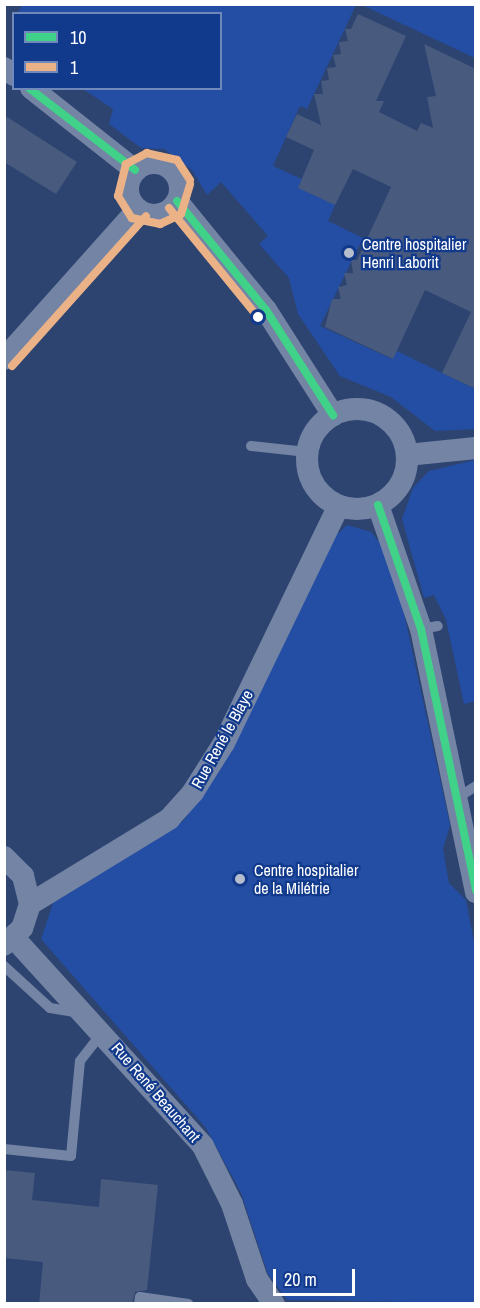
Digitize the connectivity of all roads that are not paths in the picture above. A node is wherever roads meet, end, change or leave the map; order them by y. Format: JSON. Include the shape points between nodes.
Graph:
{"nodes":[{"id":1,"x":32,"y":90,"type":"edge"},
{"id":2,"x":135,"y":170,"type":"junction"},
{"id":3,"x":177,"y":201,"type":"junction"},
{"id":4,"x":138,"y":209,"type":"junction"},
{"id":5,"x":4,"y":359,"type":"edge"},
{"id":6,"x":333,"y":415,"type":"junction"},
{"id":7,"x":251,"y":446,"type":"dead end"},
{"id":8,"x":476,"y":448,"type":"edge"},
{"id":9,"x":307,"y":452,"type":"junction"},
{"id":10,"x":407,"y":455,"type":"junction"},
{"id":11,"x":378,"y":506,"type":"junction"},
{"id":12,"x":338,"y":507,"type":"junction"},
{"id":13,"x":466,"y":792,"type":"edge"},
{"id":14,"x":4,"y":857,"type":"edge"},
{"id":15,"x":476,"y":892,"type":"edge"},
{"id":16,"x":30,"y":904,"type":"junction"},
{"id":17,"x":9,"y":942,"type":"edge"},
{"id":18,"x":4,"y":966,"type":"edge"},
{"id":19,"x":88,"y":1014,"type":"junction"},
{"id":20,"x":103,"y":1031,"type":"junction"},
{"id":21,"x":4,"y":1149,"type":"edge"},
{"id":22,"x":139,"y":1304,"type":"edge"},
{"id":23,"x":189,"y":1304,"type":"edge"},
{"id":24,"x":274,"y":1304,"type":"edge"}],
"edges":[{"from":1,"to":2,"type":"street"},
{"from":2,"to":3,"type":"street","via":[[157,162],[171,169],[180,184]]},
{"from":2,"to":4,"type":"street","via":[[128,194]]},
{"from":3,"to":4,"type":"street","via":[[159,214]]},
{"from":3,"to":6,"type":"street","via":[[266,310]]},
{"from":4,"to":5,"type":"street"},
{"from":6,"to":9,"type":"street","via":[[320,424]]},
{"from":6,"to":10,"type":"street","via":[[358,409],[374,412],[398,429]]},
{"from":7,"to":9,"type":"lane"},
{"from":8,"to":10,"type":"street"},
{"from":9,"to":12,"type":"street","via":[[310,479]]},
{"from":10,"to":11,"type":"street","via":[[401,484]]},
{"from":11,"to":12,"type":"street"},
{"from":11,"to":13,"type":"street","via":[[430,627]]},
{"from":12,"to":16,"type":"street","name":"Rue René le Blaye","via":[[224,743],[193,792],[169,819]]},
{"from":13,"to":15,"type":"street"},
{"from":14,"to":16,"type":"street","via":[[23,876]]},
{"from":16,"to":17,"type":"street"},
{"from":17,"to":19,"type":"street","name":"Rue René Beauchant"},
{"from":18,"to":19,"type":"lane","via":[[50,1008]]},
{"from":19,"to":20,"type":"street","name":"Rue René Beauchant"},
{"from":20,"to":21,"type":"lane","via":[[80,1061],[71,1156]]},
{"from":20,"to":24,"type":"street","name":"Rue René Beauchant","via":[[202,1146],[232,1204],[257,1279]]},
{"from":22,"to":23,"type":"lane","via":[[140,1297]]}]}
